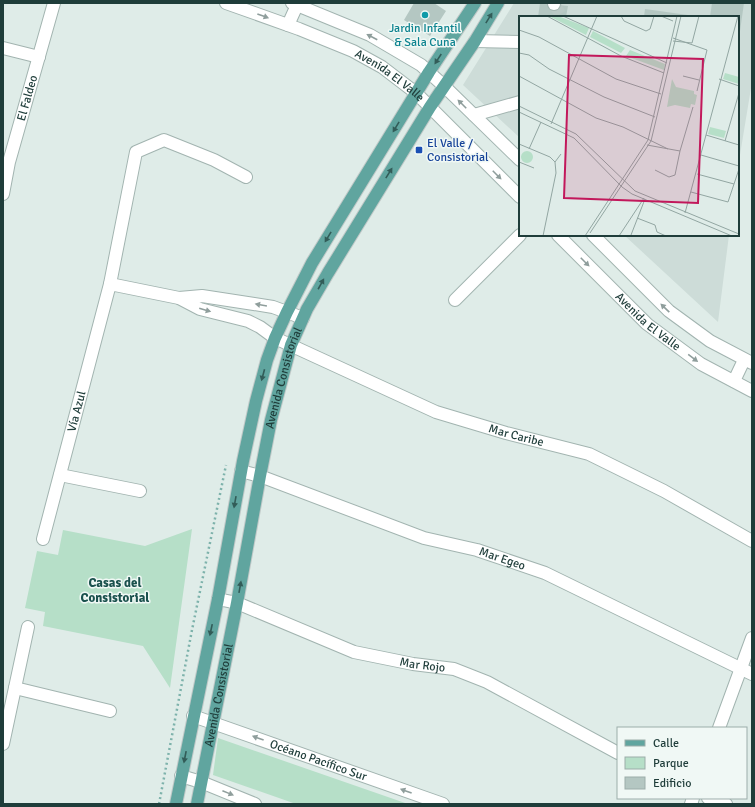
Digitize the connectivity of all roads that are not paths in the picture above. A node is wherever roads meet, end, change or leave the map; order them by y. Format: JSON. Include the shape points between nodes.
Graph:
{"nodes":[{"id":1,"x":54,"y":3,"type":"edge"},
{"id":2,"x":226,"y":3,"type":"edge"},
{"id":3,"x":475,"y":3,"type":"edge"},
{"id":4,"x":498,"y":3,"type":"edge"},
{"id":5,"x":296,"y":4,"type":"edge"},
{"id":6,"x":311,"y":6,"type":"edge"},
{"id":7,"x":293,"y":27,"type":"junction"},
{"id":8,"x":475,"y":41,"type":"junction"},
{"id":9,"x":519,"y":42,"type":"edge"},
{"id":10,"x":3,"y":48,"type":"edge"},
{"id":11,"x":39,"y":57,"type":"junction"},
{"id":12,"x":429,"y":72,"type":"junction"},
{"id":13,"x":444,"y":86,"type":"junction"},
{"id":14,"x":416,"y":93,"type":"junction"},
{"id":15,"x":519,"y":102,"type":"edge"},
{"id":16,"x":430,"y":107,"type":"junction"},
{"id":17,"x":474,"y":115,"type":"junction"},
{"id":18,"x":519,"y":159,"type":"edge"},
{"id":19,"x":6,"y":161,"type":"edge"},
{"id":20,"x":246,"y":177,"type":"dead end"},
{"id":21,"x":3,"y":194,"type":"edge"},
{"id":22,"x":519,"y":196,"type":"edge"},
{"id":23,"x":519,"y":236,"type":"edge"},
{"id":24,"x":559,"y":236,"type":"edge"},
{"id":25,"x":594,"y":236,"type":"edge"},
{"id":26,"x":110,"y":284,"type":"junction"},
{"id":27,"x":179,"y":298,"type":"junction"},
{"id":28,"x":455,"y":300,"type":"dead end"},
{"id":29,"x":287,"y":312,"type":"junction"},
{"id":30,"x":303,"y":318,"type":"junction"},
{"id":31,"x":275,"y":338,"type":"junction"},
{"id":32,"x":291,"y":345,"type":"junction"},
{"id":33,"x":748,"y":362,"type":"edge"},
{"id":34,"x":734,"y":382,"type":"junction"},
{"id":35,"x":752,"y":391,"type":"edge"},
{"id":36,"x":241,"y":471,"type":"junction"},
{"id":37,"x":60,"y":475,"type":"junction"},
{"id":38,"x":260,"y":476,"type":"junction"},
{"id":39,"x":140,"y":491,"type":"dead end"},
{"id":40,"x":43,"y":539,"type":"dead end"},
{"id":41,"x":752,"y":540,"type":"edge"},
{"id":42,"x":218,"y":600,"type":"junction"},
{"id":43,"x":237,"y":603,"type":"junction"},
{"id":44,"x":28,"y":627,"type":"dead end"},
{"id":45,"x":752,"y":638,"type":"edge"},
{"id":46,"x":746,"y":671,"type":"edge"},
{"id":47,"x":15,"y":688,"type":"junction"},
{"id":48,"x":110,"y":711,"type":"dead end"},
{"id":49,"x":193,"y":716,"type":"junction"},
{"id":50,"x":213,"y":722,"type":"junction"},
{"id":51,"x":719,"y":727,"type":"edge"},
{"id":52,"x":3,"y":744,"type":"edge"},
{"id":53,"x":617,"y":751,"type":"edge"},
{"id":54,"x":181,"y":776,"type":"junction"},
{"id":55,"x":201,"y":782,"type":"junction"},
{"id":56,"x":711,"y":799,"type":"edge"},
{"id":57,"x":176,"y":804,"type":"edge"},
{"id":58,"x":197,"y":804,"type":"edge"},
{"id":59,"x":255,"y":804,"type":"edge"},
{"id":60,"x":443,"y":804,"type":"edge"},
{"id":61,"x":726,"y":804,"type":"edge"}],
"edges":[{"from":1,"to":11,"type":"street","name":"El Faldeo"},
{"from":2,"to":7,"type":"street","name":"Avenida El Valle","one_way":true},
{"from":3,"to":12,"type":"main road","name":"Avenida Consistorial","one_way":true},
{"from":8,"to":4,"type":"main road","name":"Avenida Consistorial","one_way":true},
{"from":5,"to":6,"type":"street","name":"Avenida El Valle"},
{"from":5,"to":7,"type":"street"},
{"from":6,"to":7,"type":"street"},
{"from":12,"to":6,"type":"street","name":"Avenida El Valle","one_way":true,"via":[[370,35]]},
{"from":7,"to":14,"type":"street","name":"Avenida El Valle","via":[[353,51],[382,67]]},
{"from":8,"to":9,"type":"street"},
{"from":8,"to":13,"type":"main road","name":"Avenida Consistorial"},
{"from":10,"to":11,"type":"street"},
{"from":11,"to":19,"type":"street","name":"El Faldeo"},
{"from":12,"to":13,"type":"street","name":"Avenida El Valle"},
{"from":12,"to":14,"type":"main road","name":"Avenida Consistorial"},
{"from":13,"to":16,"type":"main road","name":"Avenida Consistorial"},
{"from":17,"to":13,"type":"street","name":"Avenida El Valle","one_way":true},
{"from":14,"to":16,"type":"street","name":"Avenida El Valle"},
{"from":14,"to":29,"type":"main road","name":"Avenida Consistorial","one_way":true,"via":[[312,263]]},
{"from":15,"to":17,"type":"street"},
{"from":16,"to":22,"type":"street","name":"Avenida El Valle","one_way":true},
{"from":30,"to":16,"type":"main road","name":"Avenida Consistorial","one_way":true},
{"from":17,"to":18,"type":"street","name":"Avenida El Valle"},
{"from":19,"to":21,"type":"street","name":"El Faldeo"},
{"from":20,"to":26,"type":"street","name":"Vía Azul","via":[[214,160],[164,140],[136,152]]},
{"from":23,"to":28,"type":"street"},
{"from":24,"to":34,"type":"street","name":"Avenida El Valle","one_way":true,"via":[[648,324],[701,364]]},
{"from":33,"to":25,"type":"street","name":"Avenida El Valle","one_way":true,"via":[[710,341],[669,311]]},
{"from":26,"to":27,"type":"street"},
{"from":26,"to":37,"type":"street","name":"Vía Azul"},
{"from":29,"to":27,"type":"street","one_way":true,"via":[[273,307],[202,296]]},
{"from":27,"to":31,"type":"street","one_way":true,"via":[[200,309],[248,321]]},
{"from":29,"to":30,"type":"street"},
{"from":29,"to":31,"type":"main road","name":"Avenida Consistorial"},
{"from":30,"to":32,"type":"main road","name":"Avenida Consistorial"},
{"from":31,"to":32,"type":"street","name":"Mar Caribe"},
{"from":31,"to":36,"type":"main road","name":"Avenida Consistorial","one_way":true,"via":[[256,401]]},
{"from":32,"to":38,"type":"main road","name":"Avenida Consistorial","via":[[271,420]]},
{"from":32,"to":41,"type":"street","name":"Mar Caribe","via":[[436,412],[589,454],[664,491]]},
{"from":33,"to":34,"type":"street"},
{"from":34,"to":35,"type":"street","name":"Avenida El Valle"},
{"from":36,"to":38,"type":"street","name":"Mar Egeo"},
{"from":36,"to":42,"type":"main road","name":"Avenida Consistorial","one_way":true},
{"from":37,"to":39,"type":"street"},
{"from":37,"to":40,"type":"street","name":"Vía Azul"},
{"from":43,"to":38,"type":"main road","name":"Avenida Consistorial","one_way":true},
{"from":38,"to":46,"type":"street","name":"Mar Egeo","via":[[424,538],[477,550],[545,573]]},
{"from":42,"to":43,"type":"street","name":"Mar Rojo"},
{"from":42,"to":49,"type":"main road","name":"Avenida Consistorial","one_way":true},
{"from":43,"to":50,"type":"main road","name":"Avenida Consistorial"},
{"from":43,"to":53,"type":"street","name":"Mar Rojo","via":[[354,652],[454,669],[487,682]]},
{"from":44,"to":47,"type":"street"},
{"from":45,"to":46,"type":"street"},
{"from":46,"to":51,"type":"street"},
{"from":47,"to":48,"type":"street"},
{"from":47,"to":52,"type":"street"},
{"from":49,"to":50,"type":"street","name":"Océano Pacífico Sur"},
{"from":49,"to":54,"type":"main road","name":"Avenida Consistorial","one_way":true},
{"from":50,"to":55,"type":"main road","name":"Avenida Consistorial"},
{"from":60,"to":50,"type":"street","name":"Océano Pacífico Sur","one_way":true},
{"from":54,"to":55,"type":"street"},
{"from":54,"to":57,"type":"main road","name":"Avenida Consistorial"},
{"from":55,"to":58,"type":"main road","name":"Avenida Consistorial"},
{"from":55,"to":59,"type":"street","one_way":true},
{"from":56,"to":61,"type":"street"}]}
